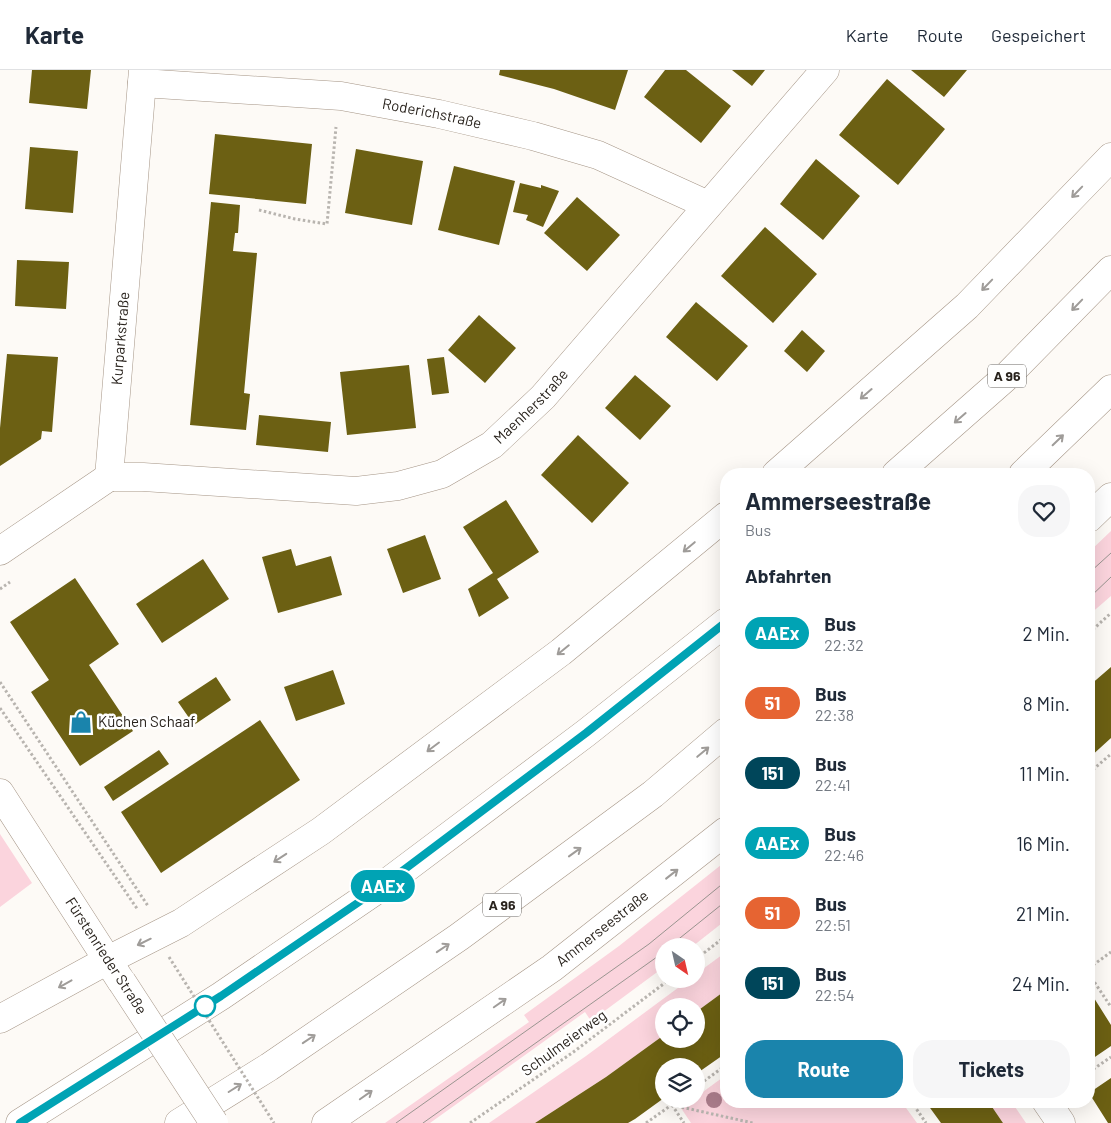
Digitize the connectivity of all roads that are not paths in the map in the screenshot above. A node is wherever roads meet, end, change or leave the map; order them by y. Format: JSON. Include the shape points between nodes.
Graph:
{"nodes":[{"id":1,"x":825,"y":70,"type":"edge"},
{"id":2,"x":143,"y":77,"type":"edge"},
{"id":3,"x":1111,"y":157,"type":"edge"},
{"id":4,"x":708,"y":205,"type":"junction"},
{"id":5,"x":1111,"y":270,"type":"edge"},
{"id":6,"x":1111,"y":389,"type":"edge"},
{"id":7,"x":783,"y":468,"type":"edge"},
{"id":8,"x":903,"y":468,"type":"edge"},
{"id":9,"x":1029,"y":468,"type":"edge"},
{"id":10,"x":109,"y":477,"type":"junction"},
{"id":11,"x":1111,"y":497,"type":"edge"},
{"id":12,"x":1095,"y":512,"type":"edge"},
{"id":13,"x":720,"y":521,"type":"edge"},
{"id":14,"x":0,"y":551,"type":"edge"},
{"id":15,"x":720,"y":627,"type":"edge"},
{"id":16,"x":720,"y":737,"type":"edge"},
{"id":17,"x":5,"y":806,"type":"edge"},
{"id":18,"x":720,"y":837,"type":"edge"},
{"id":19,"x":115,"y":971,"type":"junction"},
{"id":20,"x":0,"y":1019,"type":"edge"},
{"id":21,"x":1051,"y":1108,"type":"edge"},
{"id":22,"x":20,"y":1123,"type":"edge"},
{"id":23,"x":179,"y":1123,"type":"edge"},
{"id":24,"x":214,"y":1123,"type":"edge"},
{"id":25,"x":326,"y":1123,"type":"edge"},
{"id":26,"x":1061,"y":1123,"type":"edge"}],
"edges":[{"from":1,"to":4,"type":"main road","name":"Maenherstraße"},
{"from":2,"to":4,"type":"main road","name":"Roderichstraße","via":[[342,96],[440,114],[598,155]]},
{"from":2,"to":10,"type":"main road","name":"Kurparkstraße"},
{"from":3,"to":7,"type":"main road","one_way":true,"via":[[967,306]]},
{"from":4,"to":10,"type":"main road","name":"Maenherstraße","via":[[544,397],[492,444],[442,474],[398,486],[356,491]]},
{"from":5,"to":8,"type":"main road","number":"A 96","one_way":true,"via":[[1005,378]]},
{"from":9,"to":6,"type":"main road","one_way":true},
{"from":10,"to":14,"type":"main road"},
{"from":11,"to":12,"type":"main road"},
{"from":13,"to":19,"type":"main road","one_way":true,"via":[[561,652],[329,825],[181,924],[167,944]]},
{"from":15,"to":22,"type":"main road","via":[[586,733],[381,887],[221,996]]},
{"from":23,"to":16,"type":"main road","number":"A 96","one_way":true,"via":[[269,1067],[459,937],[653,794]]},
{"from":17,"to":19,"type":"main road","name":"Fürstenrieder Straße"},
{"from":25,"to":18,"type":"main road","name":"Ammerseestraße","one_way":true,"via":[[552,968]]},
{"from":19,"to":20,"type":"main road","one_way":true},
{"from":19,"to":24,"type":"main road","name":"Fürstenrieder Straße","bridge":true},
{"from":21,"to":26,"type":"main road"}]}
